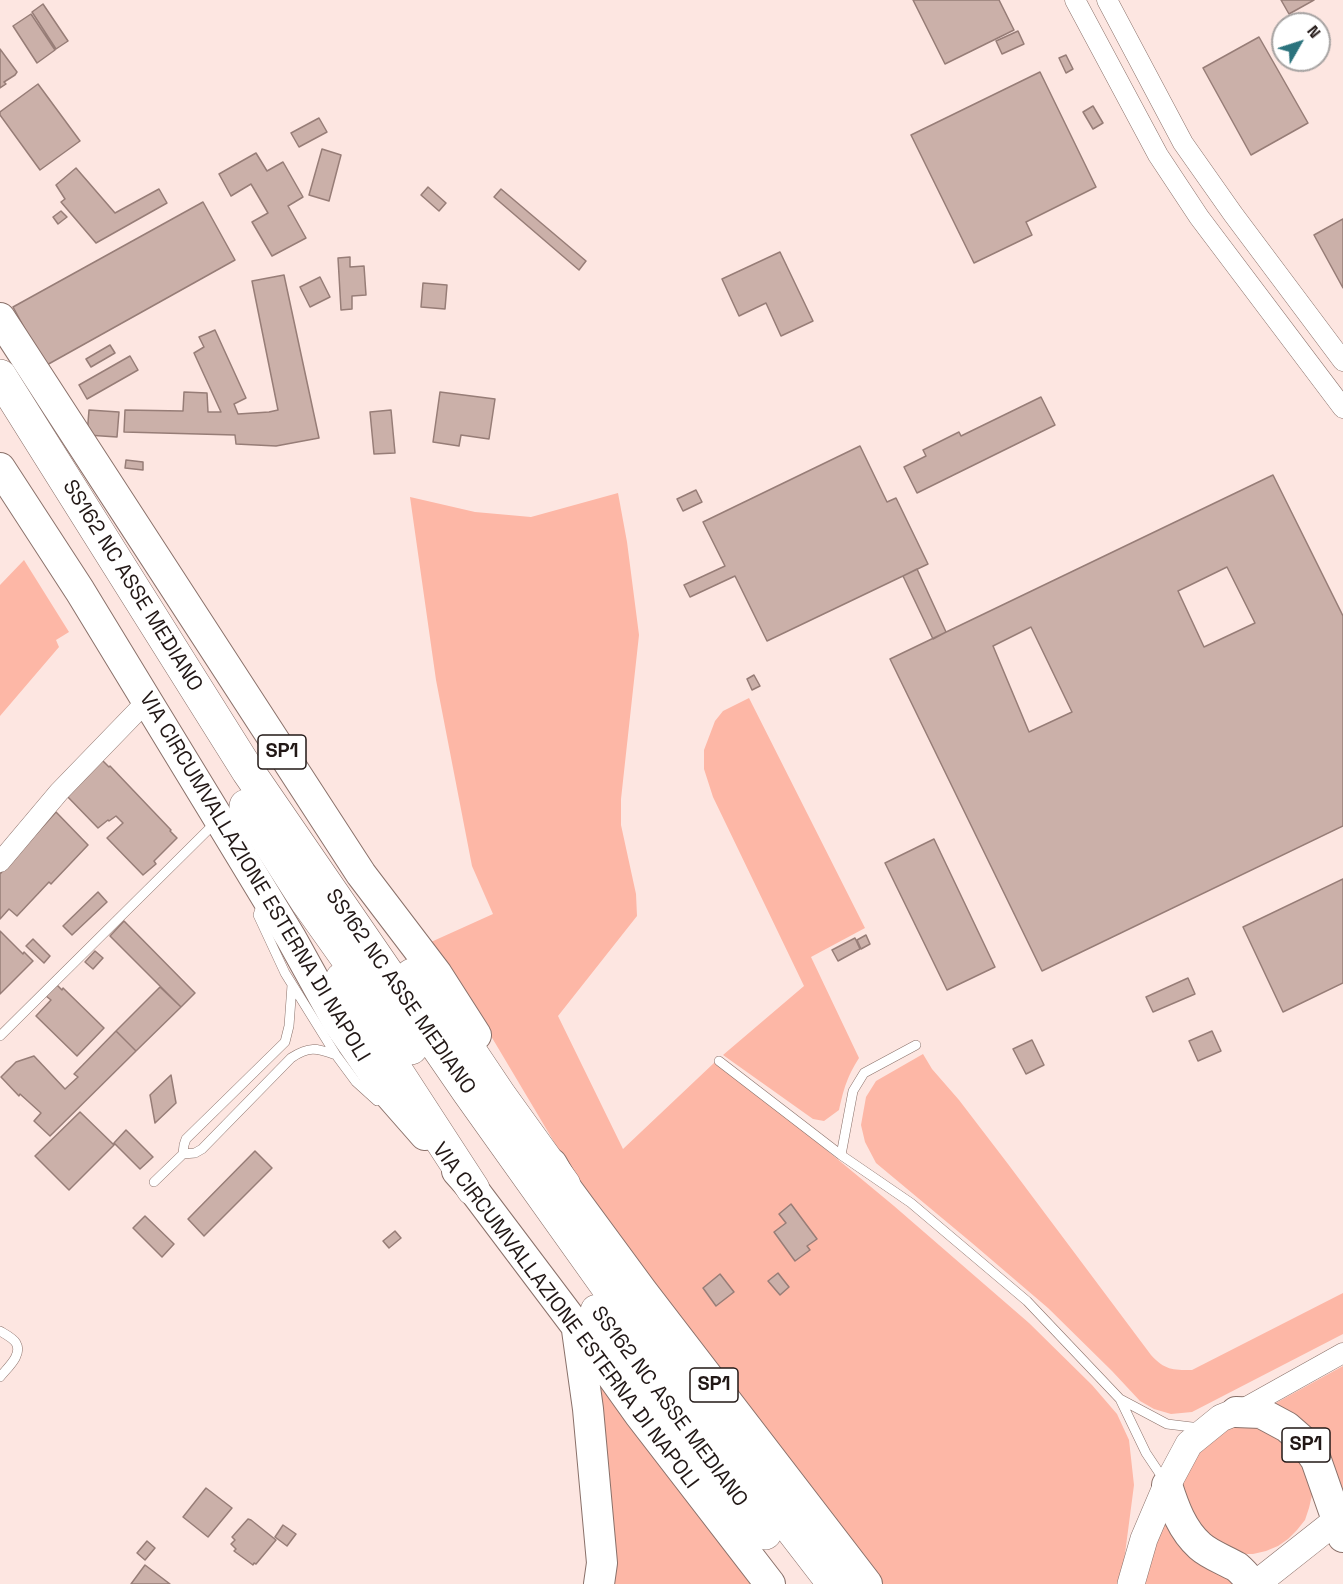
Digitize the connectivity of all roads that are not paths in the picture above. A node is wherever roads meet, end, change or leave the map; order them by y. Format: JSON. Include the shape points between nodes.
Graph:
{"nodes":[{"id":1,"x":1075,"y":0,"type":"edge"},
{"id":2,"x":1107,"y":0,"type":"edge"},
{"id":3,"x":0,"y":318,"type":"edge"},
{"id":4,"x":1343,"y":362,"type":"edge"},
{"id":5,"x":0,"y":376,"type":"edge"},
{"id":6,"x":1343,"y":408,"type":"edge"},
{"id":7,"x":0,"y":418,"type":"edge"},
{"id":8,"x":0,"y":468,"type":"edge"},
{"id":9,"x":147,"y":701,"type":"junction"},
{"id":10,"x":248,"y":771,"type":"junction"},
{"id":11,"x":219,"y":819,"type":"junction"},
{"id":12,"x":0,"y":862,"type":"edge"},
{"id":13,"x":265,"y":895,"type":"junction"},
{"id":14,"x":308,"y":903,"type":"junction"},
{"id":15,"x":292,"y":985,"type":"junction"},
{"id":16,"x":0,"y":1036,"type":"edge"},
{"id":17,"x":916,"y":1045,"type":"dead end"},
{"id":18,"x":336,"y":1055,"type":"junction"},
{"id":19,"x":719,"y":1061,"type":"dead end"},
{"id":20,"x":381,"y":1104,"type":"dead end"},
{"id":21,"x":183,"y":1154,"type":"junction"},
{"id":22,"x":841,"y":1155,"type":"junction"},
{"id":23,"x":154,"y":1182,"type":"dead end"},
{"id":24,"x":564,"y":1185,"type":"junction"},
{"id":25,"x":473,"y":1189,"type":"junction"},
{"id":26,"x":577,"y":1327,"type":"junction"},
{"id":27,"x":0,"y":1331,"type":"edge"},
{"id":28,"x":1343,"y":1353,"type":"edge"},
{"id":29,"x":0,"y":1377,"type":"edge"},
{"id":30,"x":1120,"y":1399,"type":"junction"},
{"id":31,"x":1236,"y":1412,"type":"junction"},
{"id":32,"x":1206,"y":1429,"type":"junction"},
{"id":33,"x":1167,"y":1485,"type":"junction"},
{"id":34,"x":1341,"y":1524,"type":"edge"},
{"id":35,"x":599,"y":1584,"type":"edge"},
{"id":36,"x":770,"y":1584,"type":"edge"},
{"id":37,"x":805,"y":1584,"type":"edge"},
{"id":38,"x":834,"y":1584,"type":"edge"},
{"id":39,"x":867,"y":1584,"type":"edge"},
{"id":40,"x":1131,"y":1584,"type":"edge"},
{"id":41,"x":1255,"y":1584,"type":"edge"}],
"edges":[{"from":1,"to":6,"type":"street","via":[[1158,155],[1199,217]]},
{"from":2,"to":4,"type":"street","via":[[1183,143]]},
{"from":3,"to":24,"type":"main road","number":"SP1","via":[[361,874],[437,974],[502,1076]]},
{"from":5,"to":10,"type":"highway","name":"SS162 NC ASSE MEDIANO"},
{"from":7,"to":14,"type":"highway","name":"SS162 NC ASSE MEDIANO"},
{"from":8,"to":9,"type":"main road","name":"VIA CIRCUMVALLAZIONE ESTERNA DI NAPOLI"},
{"from":9,"to":11,"type":"main road","name":"VIA CIRCUMVALLAZIONE ESTERNA DI NAPOLI"},
{"from":9,"to":12,"type":"street","via":[[59,792]]},
{"from":10,"to":24,"type":"highway","via":[[451,1023]]},
{"from":10,"to":38,"type":"highway","name":"SS162 NC ASSE MEDIANO","via":[[639,1331]]},
{"from":11,"to":13,"type":"main road","name":"VIA CIRCUMVALLAZIONE ESTERNA DI NAPOLI"},
{"from":11,"to":16,"type":"lane"},
{"from":13,"to":15,"type":"lane","via":[[258,915]]},
{"from":13,"to":25,"type":"main road","name":"VIA CIRCUMVALLAZIONE ESTERNA DI NAPOLI","via":[[337,1021],[382,1086],[430,1148]]},
{"from":14,"to":25,"type":"highway","via":[[356,1009]]},
{"from":14,"to":37,"type":"highway","name":"SS162 NC ASSE MEDIANO","via":[[626,1352]]},
{"from":15,"to":18,"type":"lane"},
{"from":15,"to":21,"type":"lane","via":[[285,1042],[186,1139]]},
{"from":17,"to":22,"type":"lane","via":[[864,1073],[853,1091]]},
{"from":18,"to":20,"type":"lane"},
{"from":18,"to":21,"type":"lane","via":[[317,1048],[303,1050],[202,1149]]},
{"from":19,"to":22,"type":"lane"},
{"from":21,"to":23,"type":"lane"},
{"from":22,"to":30,"type":"lane","via":[[911,1203],[1027,1301]]},
{"from":24,"to":39,"type":"main road","number":"SP1"},
{"from":25,"to":26,"type":"main road","name":"VIA CIRCUMVALLAZIONE ESTERNA DI NAPOLI"},
{"from":26,"to":35,"type":"main road","via":[[602,1563]]},
{"from":26,"to":36,"type":"main road","name":"VIA CIRCUMVALLAZIONE ESTERNA DI NAPOLI"},
{"from":27,"to":29,"type":"lane","via":[[16,1343],[18,1352]]},
{"from":28,"to":31,"type":"street"},
{"from":30,"to":32,"type":"lane","via":[[1167,1424]]},
{"from":30,"to":33,"type":"lane"},
{"from":31,"to":32,"type":"main road"},
{"from":31,"to":34,"type":"main road","number":"SP1","via":[[1261,1413],[1287,1426],[1303,1441],[1316,1460]]},
{"from":32,"to":33,"type":"main road","via":[[1189,1444]]},
{"from":33,"to":40,"type":"main road","via":[[1144,1539]]},
{"from":33,"to":41,"type":"main road","via":[[1191,1537]]},
{"from":34,"to":41,"type":"main road"}]}
